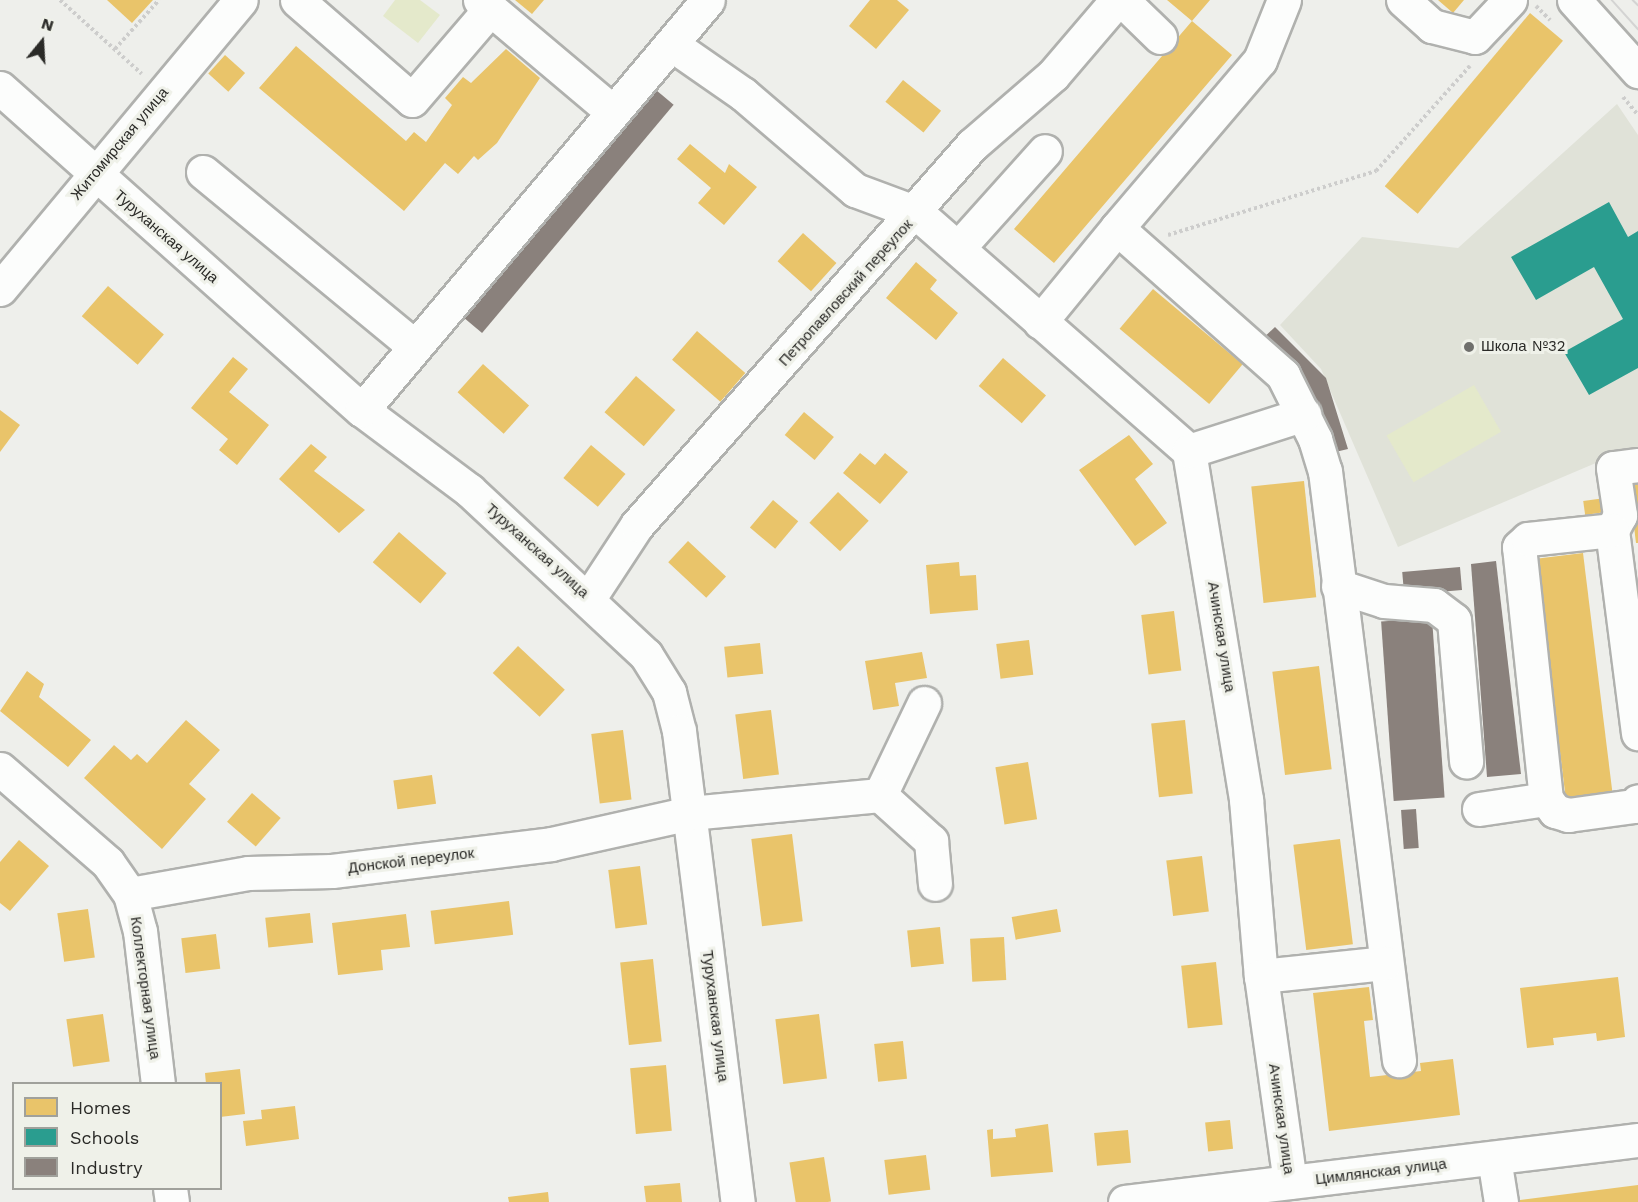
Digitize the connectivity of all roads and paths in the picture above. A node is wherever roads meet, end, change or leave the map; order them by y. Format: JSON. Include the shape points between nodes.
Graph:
{"nodes":[{"id":1,"x":60,"y":0,"type":"edge"},
{"id":2,"x":159,"y":0,"type":"edge"},
{"id":3,"x":241,"y":0,"type":"edge"},
{"id":4,"x":708,"y":0,"type":"edge"},
{"id":5,"x":1117,"y":0,"type":"edge"},
{"id":6,"x":1122,"y":0,"type":"edge"},
{"id":7,"x":1284,"y":0,"type":"edge"},
{"id":8,"x":1402,"y":0,"type":"edge"},
{"id":9,"x":1510,"y":0,"type":"edge"},
{"id":10,"x":1574,"y":0,"type":"edge"},
{"id":11,"x":306,"y":3,"type":"edge"},
{"id":12,"x":485,"y":4,"type":"edge"},
{"id":13,"x":1160,"y":37,"type":"dead end"},
{"id":14,"x":671,"y":44,"type":"junction"},
{"id":15,"x":115,"y":49,"type":"junction"},
{"id":16,"x":1475,"y":60,"type":"dead end"},
{"id":17,"x":1638,"y":71,"type":"edge"},
{"id":18,"x":0,"y":88,"type":"edge"},
{"id":19,"x":163,"y":92,"type":"junction"},
{"id":20,"x":612,"y":111,"type":"junction"},
{"id":21,"x":1045,"y":150,"type":"dead end"},
{"id":22,"x":203,"y":172,"type":"dead end"},
{"id":23,"x":94,"y":173,"type":"junction"},
{"id":24,"x":917,"y":213,"type":"junction"},
{"id":25,"x":1126,"y":236,"type":"junction"},
{"id":26,"x":958,"y":248,"type":"junction"},
{"id":27,"x":0,"y":289,"type":"edge"},
{"id":28,"x":1040,"y":322,"type":"junction"},
{"id":29,"x":416,"y":347,"type":"junction"},
{"id":30,"x":362,"y":410,"type":"junction"},
{"id":31,"x":1304,"y":414,"type":"junction"},
{"id":32,"x":1189,"y":451,"type":"junction"},
{"id":33,"x":1638,"y":465,"type":"edge"},
{"id":34,"x":1622,"y":548,"type":"edge"},
{"id":35,"x":1338,"y":586,"type":"junction"},
{"id":36,"x":589,"y":598,"type":"junction"},
{"id":37,"x":924,"y":703,"type":"dead end"},
{"id":38,"x":1638,"y":733,"type":"edge"},
{"id":39,"x":1466,"y":761,"type":"dead end"},
{"id":40,"x":0,"y":769,"type":"edge"},
{"id":41,"x":880,"y":795,"type":"junction"},
{"id":42,"x":1546,"y":799,"type":"junction"},
{"id":43,"x":1638,"y":801,"type":"edge"},
{"id":44,"x":1479,"y":809,"type":"dead end"},
{"id":45,"x":690,"y":813,"type":"junction"},
{"id":46,"x":935,"y":884,"type":"dead end"},
{"id":47,"x":129,"y":894,"type":"junction"},
{"id":48,"x":1384,"y":963,"type":"junction"},
{"id":49,"x":1261,"y":976,"type":"junction"},
{"id":50,"x":1399,"y":1060,"type":"dead end"},
{"id":51,"x":158,"y":1082,"type":"edge"},
{"id":52,"x":1638,"y":1140,"type":"edge"},
{"id":53,"x":1494,"y":1158,"type":"junction"},
{"id":54,"x":1290,"y":1182,"type":"junction"},
{"id":55,"x":1209,"y":1197,"type":"edge"},
{"id":56,"x":738,"y":1202,"type":"edge"},
{"id":57,"x":1125,"y":1202,"type":"edge"},
{"id":58,"x":1501,"y":1202,"type":"edge"}],
"edges":[{"from":1,"to":15,"type":"path"},
{"from":2,"to":15,"type":"path"},
{"from":3,"to":19,"type":"street","name":"Житомирская улица"},
{"from":4,"to":14,"type":"street"},
{"from":5,"to":24,"type":"street","name":"Петропавловский переулок","via":[[1053,75],[972,145]]},
{"from":6,"to":13,"type":"street"},
{"from":7,"to":25,"type":"street","via":[[1260,60]]},
{"from":8,"to":9,"type":"street","via":[[1432,26],[1475,37]]},
{"from":10,"to":17,"type":"street"},
{"from":11,"to":12,"type":"street","via":[[412,100]]},
{"from":12,"to":20,"type":"street"},
{"from":14,"to":20,"type":"street"},
{"from":14,"to":24,"type":"street","via":[[742,94],[855,190]]},
{"from":15,"to":19,"type":"path"},
{"from":16,"to":25,"type":"path","via":[[1376,171]]},
{"from":18,"to":23,"type":"street","name":"Туруханская улица"},
{"from":19,"to":23,"type":"street","name":"Житомирская улица"},
{"from":20,"to":29,"type":"street"},
{"from":21,"to":26,"type":"street"},
{"from":22,"to":29,"type":"street"},
{"from":23,"to":27,"type":"street","name":"Житомирская улица"},
{"from":23,"to":30,"type":"street","name":"Туруханская улица"},
{"from":24,"to":26,"type":"street"},
{"from":24,"to":36,"type":"street","name":"Петропавловский переулок","via":[[637,525]]},
{"from":25,"to":28,"type":"street"},
{"from":25,"to":31,"type":"street","via":[[1283,375]]},
{"from":26,"to":28,"type":"street"},
{"from":28,"to":32,"type":"street"},
{"from":29,"to":30,"type":"street"},
{"from":30,"to":36,"type":"street","name":"Туруханская улица","via":[[469,490]]},
{"from":31,"to":32,"type":"street"},
{"from":31,"to":35,"type":"street","via":[[1325,471]]},
{"from":32,"to":49,"type":"street","name":"Ачинская улица","via":[[1246,799]]},
{"from":33,"to":34,"type":"street","via":[[1613,468]]},
{"from":34,"to":38,"type":"street"},
{"from":34,"to":42,"type":"street","via":[[1528,539],[1519,547]]},
{"from":35,"to":39,"type":"street","via":[[1384,601],[1434,605],[1454,620]]},
{"from":35,"to":48,"type":"street"},
{"from":36,"to":45,"type":"street","name":"Туруханская улица","via":[[646,655],[669,692]]},
{"from":37,"to":41,"type":"street"},
{"from":40,"to":47,"type":"street","name":"Коллекторная улица","via":[[108,863]]},
{"from":41,"to":45,"type":"street","name":"Донской переулок"},
{"from":41,"to":46,"type":"street","via":[[931,841]]},
{"from":42,"to":43,"type":"street","via":[[1555,812],[1568,815],[1634,806]]},
{"from":42,"to":44,"type":"street"},
{"from":45,"to":47,"type":"street","name":"Донской переулок","via":[[551,844],[332,871],[248,873]]},
{"from":45,"to":56,"type":"street","name":"Туруханская улица"},
{"from":47,"to":51,"type":"street","name":"Коллекторная улица","via":[[140,931]]},
{"from":48,"to":49,"type":"street"},
{"from":48,"to":50,"type":"street"},
{"from":49,"to":54,"type":"street","name":"Ачинская улица"},
{"from":52,"to":53,"type":"street","name":"Цимлянская улица"},
{"from":53,"to":54,"type":"street","name":"Цимлянская улица"},
{"from":53,"to":58,"type":"street"},
{"from":54,"to":55,"type":"street","name":"Цимлянская улица"},
{"from":55,"to":57,"type":"street","name":"Цимлянская улица"}]}
